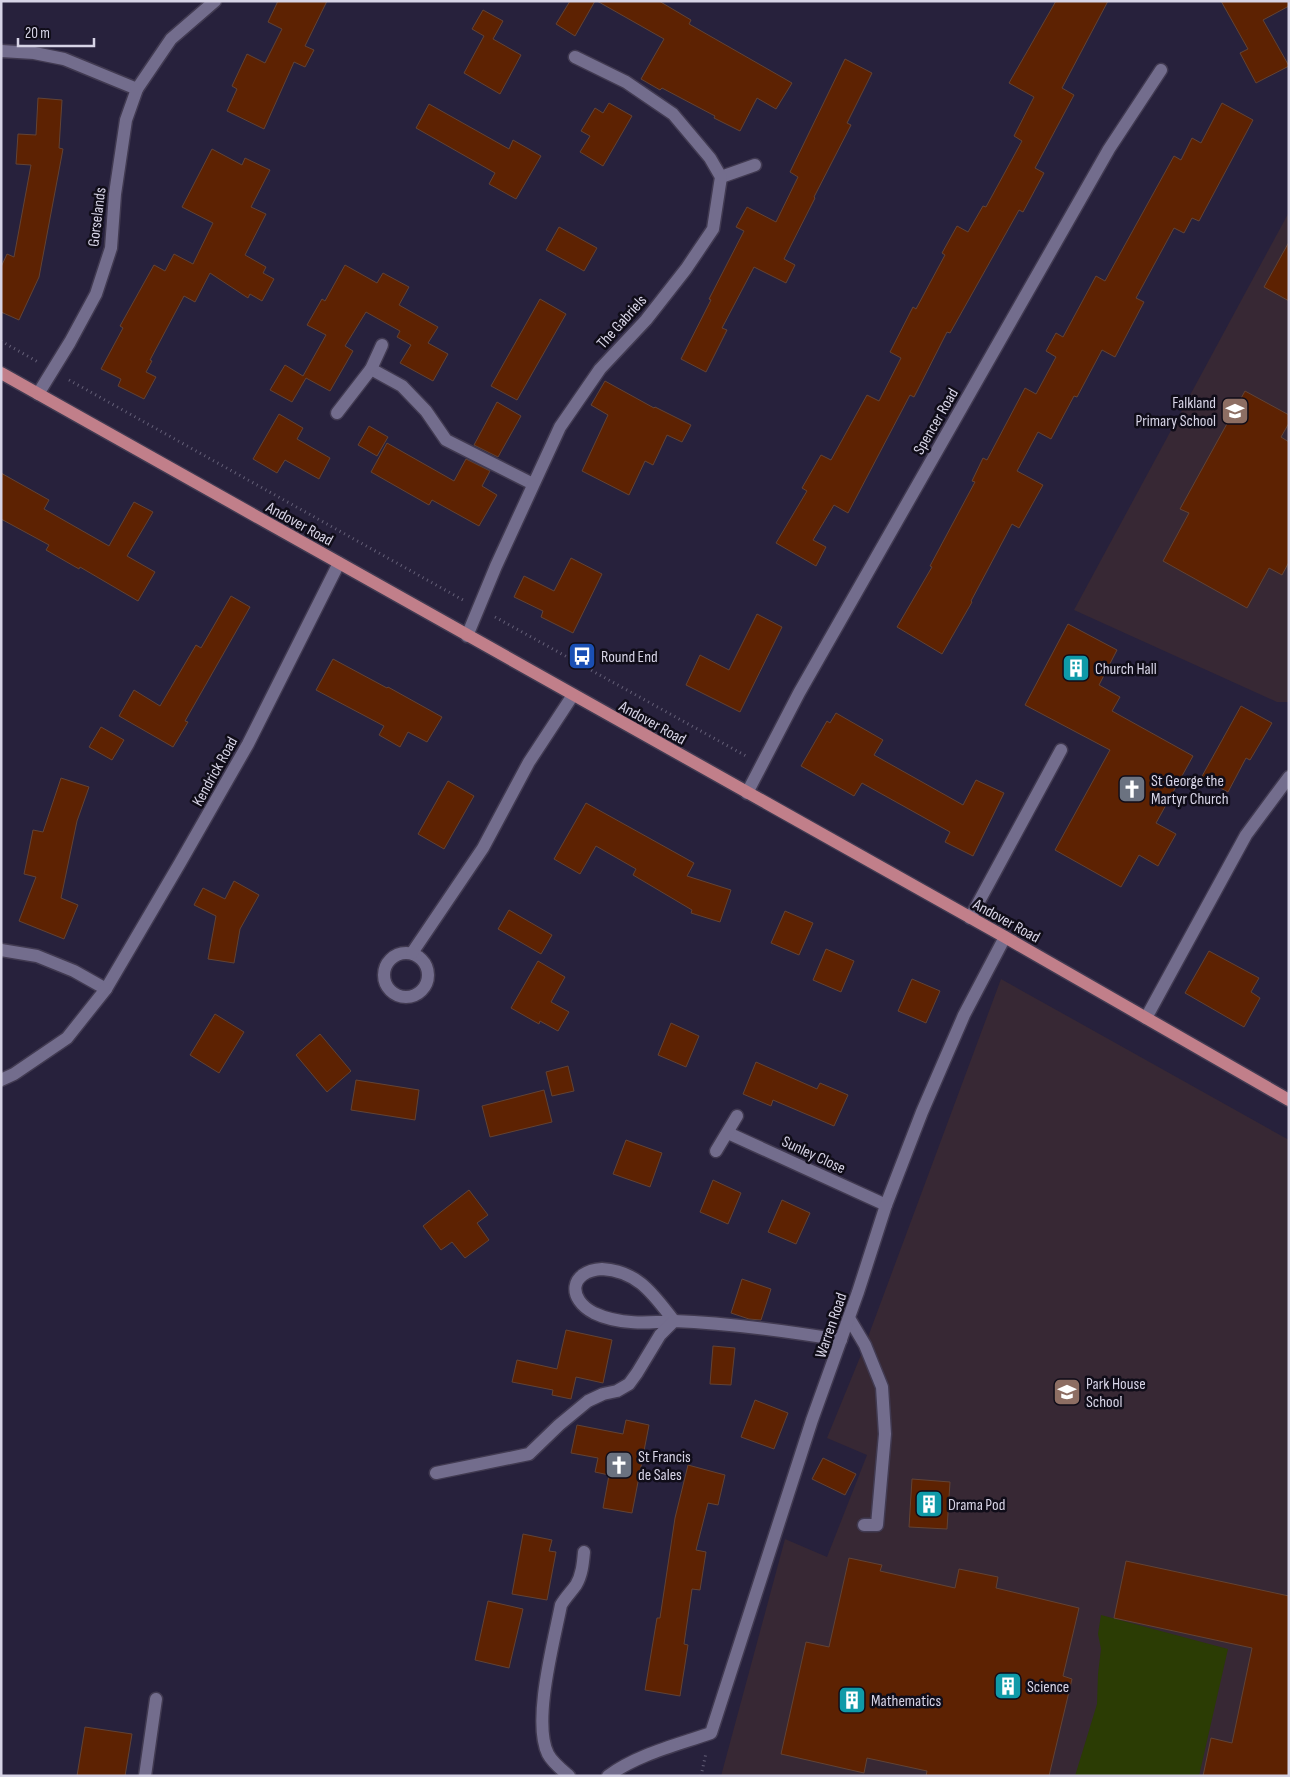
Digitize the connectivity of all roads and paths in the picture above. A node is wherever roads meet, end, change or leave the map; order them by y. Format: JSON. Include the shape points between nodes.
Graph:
{"nodes":[{"id":1,"x":215,"y":1,"type":"edge"},
{"id":2,"x":1,"y":51,"type":"edge"},
{"id":3,"x":575,"y":57,"type":"dead end"},
{"id":4,"x":1161,"y":70,"type":"dead end"},
{"id":5,"x":137,"y":89,"type":"junction"},
{"id":6,"x":756,"y":165,"type":"dead end"},
{"id":7,"x":721,"y":177,"type":"junction"},
{"id":8,"x":1,"y":341,"type":"edge"},
{"id":9,"x":382,"y":345,"type":"dead end"},
{"id":10,"x":371,"y":369,"type":"junction"},
{"id":11,"x":53,"y":370,"type":"junction"},
{"id":12,"x":1,"y":373,"type":"edge"},
{"id":13,"x":38,"y":394,"type":"junction"},
{"id":14,"x":337,"y":413,"type":"dead end"},
{"id":15,"x":533,"y":484,"type":"junction"},
{"id":16,"x":339,"y":564,"type":"junction"},
{"id":17,"x":478,"y":608,"type":"junction"},
{"id":18,"x":467,"y":636,"type":"junction"},
{"id":19,"x":573,"y":695,"type":"junction"},
{"id":20,"x":1061,"y":750,"type":"dead end"},
{"id":21,"x":762,"y":764,"type":"junction"},
{"id":22,"x":1289,"y":777,"type":"edge"},
{"id":23,"x":747,"y":793,"type":"junction"},
{"id":24,"x":970,"y":918,"type":"junction"},
{"id":25,"x":1005,"y":937,"type":"junction"},
{"id":26,"x":1,"y":950,"type":"edge"},
{"id":27,"x":412,"y":953,"type":"dead end"},
{"id":28,"x":106,"y":989,"type":"junction"},
{"id":29,"x":1146,"y":1018,"type":"junction"},
{"id":30,"x":1,"y":1080,"type":"edge"},
{"id":31,"x":1289,"y":1100,"type":"edge"},
{"id":32,"x":737,"y":1116,"type":"dead end"},
{"id":33,"x":728,"y":1133,"type":"junction"},
{"id":34,"x":716,"y":1151,"type":"dead end"},
{"id":35,"x":886,"y":1205,"type":"junction"},
{"id":36,"x":849,"y":1318,"type":"junction"},
{"id":37,"x":674,"y":1321,"type":"junction"},
{"id":38,"x":841,"y":1340,"type":"junction"},
{"id":39,"x":436,"y":1473,"type":"dead end"},
{"id":40,"x":864,"y":1525,"type":"dead end"},
{"id":41,"x":584,"y":1552,"type":"dead end"},
{"id":42,"x":156,"y":1699,"type":"dead end"},
{"id":43,"x":144,"y":1776,"type":"edge"},
{"id":44,"x":569,"y":1776,"type":"edge"},
{"id":45,"x":608,"y":1776,"type":"edge"}],
"edges":[{"from":1,"to":5,"type":"street","name":"Gorselands","via":[[171,39]]},
{"from":2,"to":5,"type":"street","via":[[64,59]]},
{"from":3,"to":7,"type":"street","via":[[626,82],[673,114],[710,158]]},
{"from":4,"to":21,"type":"street","name":"Spencer Road","via":[[1109,149],[799,693]]},
{"from":5,"to":11,"type":"street","name":"Gorselands","via":[[126,120],[111,248],[96,294]]},
{"from":6,"to":7,"type":"street"},
{"from":7,"to":15,"type":"street","name":"The Gabriels","via":[[713,229],[646,320],[600,369],[560,427]]},
{"from":8,"to":11,"type":"path"},
{"from":9,"to":10,"type":"street"},
{"from":10,"to":14,"type":"street"},
{"from":10,"to":15,"type":"street","via":[[402,386],[426,411],[446,440]]},
{"from":11,"to":13,"type":"street","name":"Gorselands"},
{"from":11,"to":17,"type":"path"},
{"from":12,"to":13,"type":"main road","name":"Andover Road"},
{"from":13,"to":16,"type":"main road","name":"Andover Road"},
{"from":15,"to":17,"type":"street","name":"The Gabriels"},
{"from":16,"to":18,"type":"main road","name":"Andover Road"},
{"from":16,"to":28,"type":"street","name":"Kendrick Road","via":[[248,744]]},
{"from":17,"to":18,"type":"street","name":"The Gabriels"},
{"from":17,"to":21,"type":"path"},
{"from":18,"to":19,"type":"main road","name":"Andover Road"},
{"from":19,"to":23,"type":"main road","name":"Andover Road"},
{"from":19,"to":27,"type":"street","via":[[529,762],[483,848]]},
{"from":20,"to":24,"type":"street"},
{"from":21,"to":23,"type":"street","name":"Spencer Road"},
{"from":22,"to":29,"type":"street","via":[[1246,835]]},
{"from":23,"to":24,"type":"main road","name":"Andover Road"},
{"from":24,"to":25,"type":"main road","name":"Andover Road"},
{"from":25,"to":29,"type":"main road","name":"Andover Road"},
{"from":25,"to":35,"type":"street","name":"Warren Road","via":[[964,1015]]},
{"from":26,"to":28,"type":"street","via":[[38,956]]},
{"from":28,"to":30,"type":"street","name":"Kendrick Road","via":[[67,1038]]},
{"from":29,"to":31,"type":"main road","name":"Andover Road"},
{"from":32,"to":33,"type":"street"},
{"from":33,"to":34,"type":"street"},
{"from":33,"to":35,"type":"street","name":"Sunley Close"},
{"from":35,"to":36,"type":"street","name":"Warren Road"},
{"from":36,"to":38,"type":"street","name":"Warren Road"},
{"from":36,"to":40,"type":"street","via":[[865,1345],[882,1387],[885,1434],[877,1525]]},
{"from":37,"to":37,"type":"street","via":[[653,1293],[626,1274],[615,1270],[592,1270],[577,1280],[575,1287],[580,1301],[595,1314],[628,1322]]},
{"from":37,"to":38,"type":"street","via":[[711,1322]]},
{"from":37,"to":39,"type":"street","via":[[660,1335],[629,1384],[588,1401],[529,1454]]},
{"from":38,"to":45,"type":"street","name":"Warren Road","via":[[711,1734],[652,1753]]},
{"from":41,"to":44,"type":"street","via":[[576,1586],[561,1606],[542,1707],[542,1734],[548,1754]]},
{"from":42,"to":43,"type":"street"}]}
